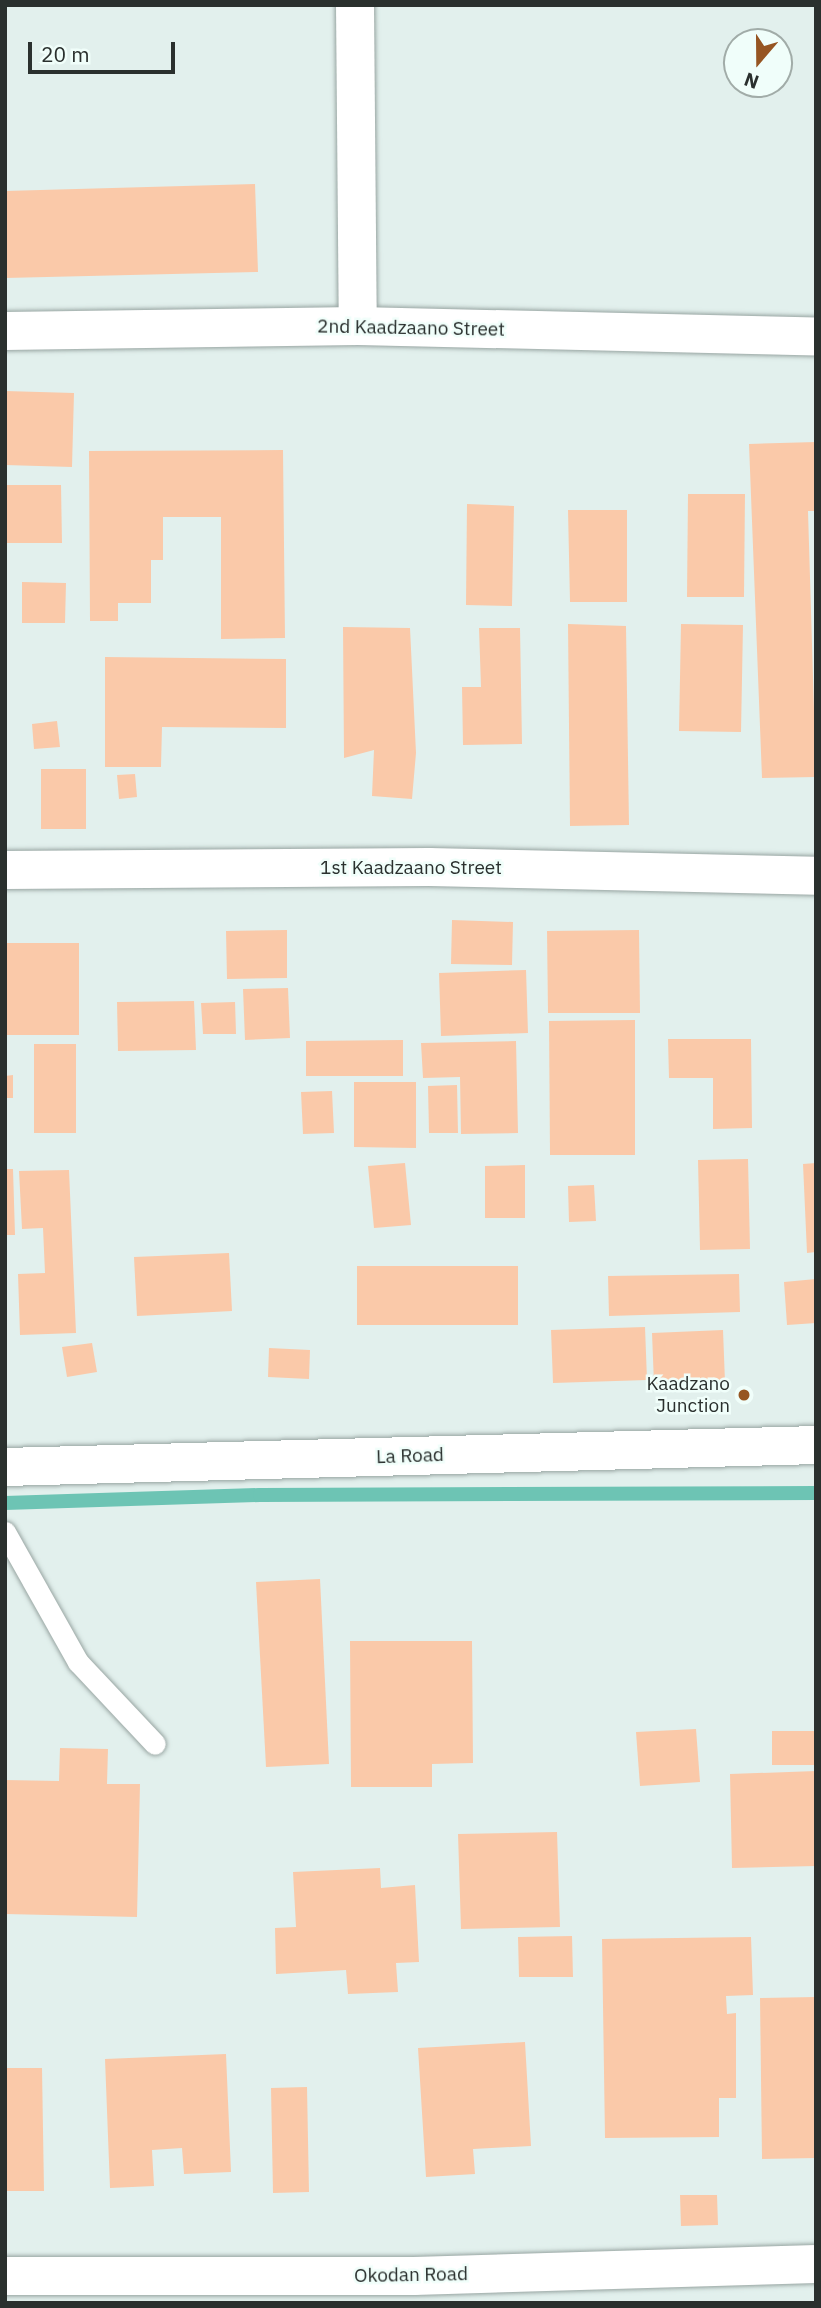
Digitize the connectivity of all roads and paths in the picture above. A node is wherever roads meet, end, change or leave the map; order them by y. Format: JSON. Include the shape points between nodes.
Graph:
{"nodes":[{"id":1,"x":355,"y":5,"type":"edge"},
{"id":2,"x":358,"y":326,"type":"junction"},
{"id":3,"x":5,"y":331,"type":"edge"},
{"id":4,"x":816,"y":336,"type":"edge"},
{"id":5,"x":5,"y":870,"type":"edge"},
{"id":6,"x":816,"y":876,"type":"edge"},
{"id":7,"x":816,"y":1445,"type":"edge"},
{"id":8,"x":5,"y":1467,"type":"edge"},
{"id":9,"x":5,"y":1532,"type":"edge"},
{"id":10,"x":155,"y":1744,"type":"dead end"},
{"id":11,"x":816,"y":2264,"type":"edge"},
{"id":12,"x":5,"y":2276,"type":"edge"},
{"id":13,"x":414,"y":2289,"type":"edge"}],
"edges":[{"from":1,"to":2,"type":"street"},
{"from":2,"to":3,"type":"street","name":"2nd Kaadzaano Street"},
{"from":2,"to":4,"type":"street","name":"2nd Kaadzaano Street"},
{"from":5,"to":6,"type":"street","name":"1st Kaadzaano Street","via":[[429,867]]},
{"from":7,"to":8,"type":"street","name":"La Road"},
{"from":9,"to":10,"type":"lane","via":[[78,1662]]},
{"from":11,"to":13,"type":"street","name":"Okodan Road"},
{"from":12,"to":13,"type":"street","name":"Okodan Road"}]}
